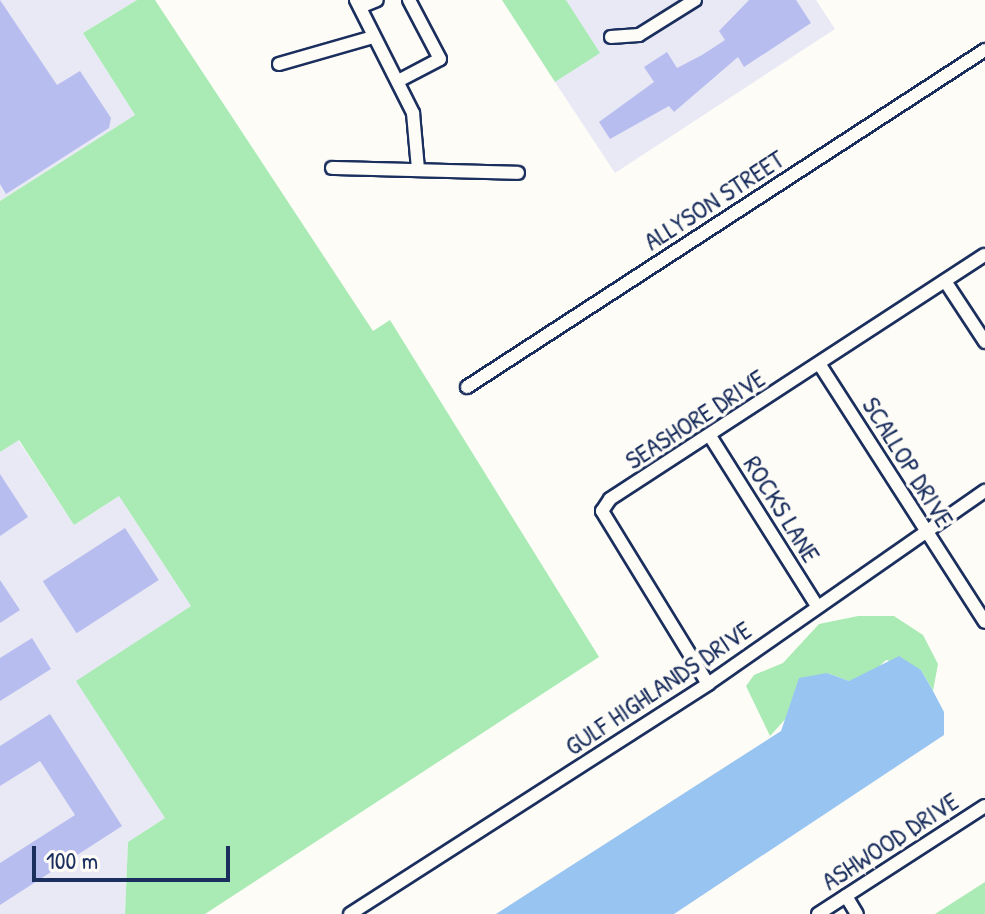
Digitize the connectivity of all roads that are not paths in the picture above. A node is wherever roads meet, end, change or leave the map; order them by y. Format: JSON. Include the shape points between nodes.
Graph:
{"nodes":[{"id":1,"x":377,"y":0,"type":"edge"},
{"id":2,"x":409,"y":0,"type":"edge"},
{"id":3,"x":695,"y":0,"type":"edge"},
{"id":4,"x":358,"y":4,"type":"edge"},
{"id":5,"x":373,"y":37,"type":"junction"},
{"id":6,"x":611,"y":37,"type":"dead end"},
{"id":7,"x":985,"y":50,"type":"edge"},
{"id":8,"x":279,"y":64,"type":"dead end"},
{"id":9,"x":400,"y":80,"type":"junction"},
{"id":10,"x":332,"y":168,"type":"dead end"},
{"id":11,"x":418,"y":169,"type":"junction"},
{"id":12,"x":518,"y":173,"type":"dead end"},
{"id":13,"x":985,"y":255,"type":"edge"},
{"id":14,"x":945,"y":281,"type":"junction"},
{"id":15,"x":985,"y":342,"type":"edge"},
{"id":16,"x":820,"y":365,"type":"junction"},
{"id":17,"x":467,"y":387,"type":"dead end"},
{"id":18,"x":710,"y":436,"type":"junction"},
{"id":19,"x":985,"y":491,"type":"edge"},
{"id":20,"x":924,"y":530,"type":"junction"},
{"id":21,"x":817,"y":606,"type":"junction"},
{"id":22,"x":985,"y":622,"type":"edge"},
{"id":23,"x":708,"y":684,"type":"junction"},
{"id":24,"x":985,"y":806,"type":"edge"},
{"id":25,"x":846,"y":896,"type":"junction"},
{"id":26,"x":350,"y":914,"type":"edge"},
{"id":27,"x":818,"y":914,"type":"edge"},
{"id":28,"x":857,"y":914,"type":"edge"}],
"edges":[{"from":1,"to":4,"type":"street"},
{"from":2,"to":9,"type":"street","via":[[440,59]]},
{"from":3,"to":6,"type":"street","via":[[639,35]]},
{"from":4,"to":5,"type":"street"},
{"from":5,"to":8,"type":"street"},
{"from":5,"to":9,"type":"street"},
{"from":7,"to":17,"type":"street","name":"ALLYSON STREET"},
{"from":9,"to":11,"type":"street","via":[[413,113]]},
{"from":10,"to":11,"type":"street"},
{"from":11,"to":12,"type":"street"},
{"from":13,"to":14,"type":"street","name":"SEASHORE DRIVE"},
{"from":14,"to":15,"type":"street"},
{"from":14,"to":16,"type":"street","name":"SEASHORE DRIVE"},
{"from":16,"to":18,"type":"street","name":"SEASHORE DRIVE"},
{"from":16,"to":20,"type":"street","name":"SCALLOP DRIVE"},
{"from":18,"to":21,"type":"street","name":"ROCKS LANE"},
{"from":18,"to":23,"type":"street","name":"SEASHORE DRIVE","via":[[610,499],[602,511]]},
{"from":19,"to":20,"type":"street","name":"GULF HIGHLANDS DRIVE"},
{"from":20,"to":21,"type":"street","name":"GULF HIGHLANDS DRIVE"},
{"from":20,"to":22,"type":"street","name":"SCALLOP DRIVE"},
{"from":21,"to":23,"type":"street","name":"GULF HIGHLANDS DRIVE"},
{"from":23,"to":26,"type":"street","name":"GULF HIGHLANDS DRIVE"},
{"from":24,"to":25,"type":"street","name":"ASHWOOD DRIVE"},
{"from":25,"to":27,"type":"street","name":"ASHWOOD DRIVE"},
{"from":25,"to":28,"type":"street"}]}
